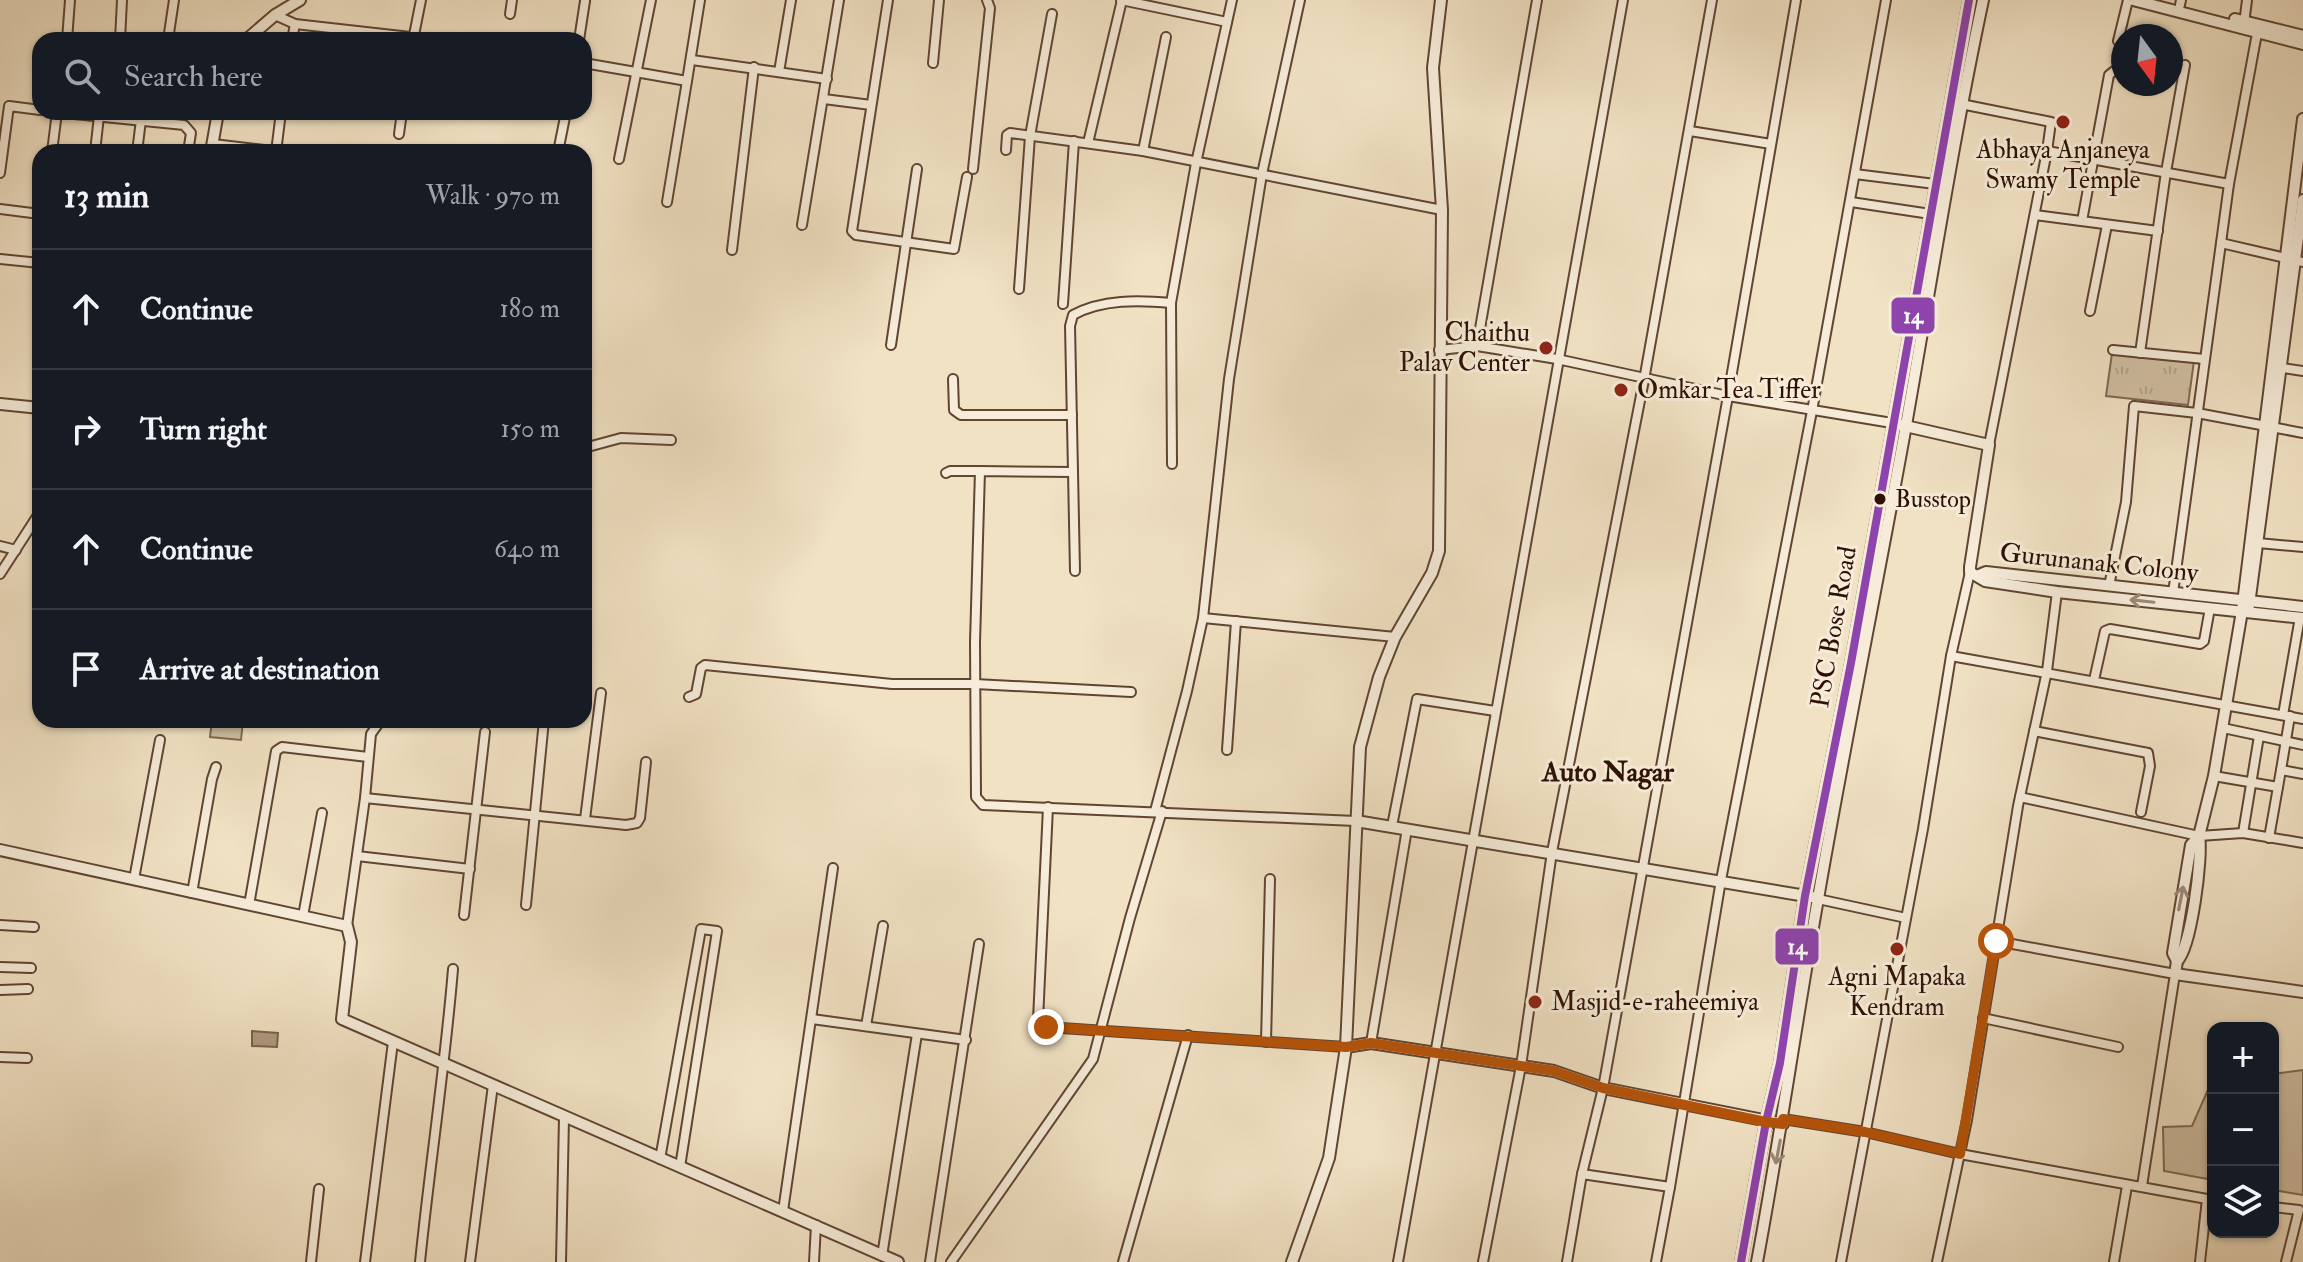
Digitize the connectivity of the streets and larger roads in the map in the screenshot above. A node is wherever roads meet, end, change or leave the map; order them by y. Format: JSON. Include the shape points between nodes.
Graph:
{"nodes":[{"id":1,"x":70,"y":0,"type":"edge"},
{"id":2,"x":122,"y":0,"type":"edge"},
{"id":3,"x":174,"y":0,"type":"edge"},
{"id":4,"x":300,"y":0,"type":"edge"},
{"id":5,"x":421,"y":0,"type":"edge"},
{"id":6,"x":512,"y":0,"type":"edge"},
{"id":7,"x":651,"y":0,"type":"edge"},
{"id":8,"x":700,"y":0,"type":"edge"},
{"id":9,"x":791,"y":0,"type":"edge"},
{"id":10,"x":839,"y":0,"type":"edge"},
{"id":11,"x":888,"y":0,"type":"edge"},
{"id":12,"x":939,"y":0,"type":"edge"},
{"id":13,"x":987,"y":0,"type":"edge"},
{"id":14,"x":1122,"y":0,"type":"edge"},
{"id":15,"x":1232,"y":0,"type":"edge"},
{"id":16,"x":1300,"y":0,"type":"edge"},
{"id":17,"x":1441,"y":0,"type":"edge"},
{"id":18,"x":1537,"y":0,"type":"edge"},
{"id":19,"x":1623,"y":0,"type":"edge"},
{"id":20,"x":1712,"y":0,"type":"edge"},
{"id":21,"x":1796,"y":0,"type":"edge"},
{"id":22,"x":1886,"y":0,"type":"edge"},
{"id":23,"x":1969,"y":0,"type":"edge"},
{"id":24,"x":1983,"y":0,"type":"edge"},
{"id":25,"x":2130,"y":0,"type":"edge"},
{"id":26,"x":2159,"y":0,"type":"edge"},
{"id":27,"x":2247,"y":0,"type":"edge"},
{"id":28,"x":585,"y":1,"type":"edge"},
{"id":29,"x":2181,"y":3,"type":"edge"},
{"id":30,"x":510,"y":14,"type":"dead end"},
{"id":31,"x":1052,"y":14,"type":"dead end"},
{"id":32,"x":275,"y":15,"type":"junction"},
{"id":33,"x":1227,"y":22,"type":"junction"},
{"id":34,"x":295,"y":24,"type":"junction"},
{"id":35,"x":2123,"y":24,"type":"edge"},
{"id":36,"x":2244,"y":25,"type":"junction"},
{"id":37,"x":2258,"y":28,"type":"junction"},
{"id":38,"x":68,"y":32,"type":"edge"},
{"id":39,"x":120,"y":32,"type":"edge"},
{"id":40,"x":169,"y":32,"type":"edge"},
{"id":41,"x":255,"y":32,"type":"edge"},
{"id":42,"x":294,"y":32,"type":"edge"},
{"id":43,"x":362,"y":32,"type":"edge"},
{"id":44,"x":414,"y":32,"type":"edge"},
{"id":45,"x":580,"y":32,"type":"edge"},
{"id":46,"x":2303,"y":36,"type":"edge"},
{"id":47,"x":1166,"y":37,"type":"dead end"},
{"id":48,"x":2303,"y":44,"type":"edge"},
{"id":49,"x":692,"y":60,"type":"junction"},
{"id":50,"x":933,"y":63,"type":"dead end"},
{"id":51,"x":592,"y":64,"type":"edge"},
{"id":52,"x":2185,"y":65,"type":"dead end"},
{"id":53,"x":754,"y":67,"type":"junction"},
{"id":54,"x":636,"y":72,"type":"junction"},
{"id":55,"x":779,"y":72,"type":"junction"},
{"id":56,"x":2111,"y":73,"type":"edge"},
{"id":57,"x":2183,"y":74,"type":"edge"},
{"id":58,"x":827,"y":79,"type":"junction"},
{"id":59,"x":687,"y":81,"type":"junction"},
{"id":60,"x":2179,"y":96,"type":"edge"},
{"id":61,"x":824,"y":99,"type":"junction"},
{"id":62,"x":1961,"y":104,"type":"junction"},
{"id":63,"x":871,"y":105,"type":"junction"},
{"id":64,"x":32,"y":109,"type":"edge"},
{"id":65,"x":2303,"y":119,"type":"edge"},
{"id":66,"x":55,"y":120,"type":"edge"},
{"id":67,"x":99,"y":120,"type":"edge"},
{"id":68,"x":141,"y":120,"type":"joint"},
{"id":69,"x":217,"y":120,"type":"edge"},
{"id":70,"x":280,"y":120,"type":"edge"},
{"id":71,"x":401,"y":120,"type":"edge"},
{"id":72,"x":564,"y":120,"type":"edge"},
{"id":73,"x":1690,"y":131,"type":"junction"},
{"id":74,"x":399,"y":134,"type":"dead end"},
{"id":75,"x":1030,"y":136,"type":"junction"},
{"id":76,"x":1074,"y":141,"type":"junction"},
{"id":77,"x":1088,"y":143,"type":"junction"},
{"id":78,"x":53,"y":144,"type":"edge"},
{"id":79,"x":96,"y":144,"type":"edge"},
{"id":80,"x":138,"y":144,"type":"edge"},
{"id":81,"x":189,"y":144,"type":"edge"},
{"id":82,"x":213,"y":144,"type":"edge"},
{"id":83,"x":279,"y":144,"type":"edge"},
{"id":84,"x":560,"y":144,"type":"edge"},
{"id":85,"x":1771,"y":144,"type":"junction"},
{"id":86,"x":1006,"y":150,"type":"dead end"},
{"id":87,"x":1143,"y":151,"type":"junction"},
{"id":88,"x":2047,"y":151,"type":"junction"},
{"id":89,"x":619,"y":159,"type":"dead end"},
{"id":90,"x":2094,"y":159,"type":"junction"},
{"id":91,"x":1196,"y":163,"type":"junction"},
{"id":92,"x":917,"y":169,"type":"dead end"},
{"id":93,"x":2166,"y":172,"type":"junction"},
{"id":94,"x":0,"y":173,"type":"edge"},
{"id":95,"x":1262,"y":174,"type":"junction"},
{"id":96,"x":1855,"y":174,"type":"junction"},
{"id":97,"x":1935,"y":184,"type":"junction"},
{"id":98,"x":2229,"y":184,"type":"junction"},
{"id":99,"x":2300,"y":199,"type":"edge"},
{"id":100,"x":667,"y":202,"type":"dead end"},
{"id":101,"x":1851,"y":202,"type":"junction"},
{"id":102,"x":0,"y":209,"type":"edge"},
{"id":103,"x":1442,"y":210,"type":"junction"},
{"id":104,"x":32,"y":213,"type":"edge"},
{"id":105,"x":1929,"y":214,"type":"junction"},
{"id":106,"x":2035,"y":215,"type":"junction"},
{"id":107,"x":1941,"y":216,"type":"junction"},
{"id":108,"x":2082,"y":221,"type":"junction"},
{"id":109,"x":802,"y":225,"type":"dead end"},
{"id":110,"x":2107,"y":225,"type":"junction"},
{"id":111,"x":2158,"y":231,"type":"junction"},
{"id":112,"x":907,"y":243,"type":"junction"},
{"id":113,"x":2221,"y":243,"type":"junction"},
{"id":114,"x":732,"y":250,"type":"dead end"},
{"id":115,"x":0,"y":259,"type":"edge"},
{"id":116,"x":2294,"y":260,"type":"edge"},
{"id":117,"x":32,"y":263,"type":"edge"},
{"id":118,"x":1019,"y":289,"type":"dead end"},
{"id":119,"x":1171,"y":303,"type":"junction"},
{"id":120,"x":1063,"y":304,"type":"dead end"},
{"id":121,"x":2090,"y":311,"type":"dead end"},
{"id":122,"x":891,"y":345,"type":"dead end"},
{"id":123,"x":1477,"y":346,"type":"junction"},
{"id":124,"x":1439,"y":350,"type":"junction"},
{"id":125,"x":2113,"y":350,"type":"dead end"},
{"id":126,"x":2140,"y":353,"type":"junction"},
{"id":127,"x":1557,"y":359,"type":"junction"},
{"id":128,"x":2204,"y":359,"type":"junction"},
{"id":129,"x":2277,"y":367,"type":"junction"},
{"id":130,"x":2303,"y":371,"type":"edge"},
{"id":131,"x":953,"y":379,"type":"dead end"},
{"id":132,"x":1644,"y":380,"type":"junction"},
{"id":133,"x":1728,"y":396,"type":"junction"},
{"id":134,"x":0,"y":404,"type":"edge"},
{"id":135,"x":32,"y":407,"type":"edge"},
{"id":136,"x":1812,"y":411,"type":"junction"},
{"id":137,"x":2197,"y":413,"type":"junction"},
{"id":138,"x":1072,"y":415,"type":"junction"},
{"id":139,"x":1892,"y":423,"type":"junction"},
{"id":140,"x":1905,"y":427,"type":"junction"},
{"id":141,"x":2268,"y":428,"type":"junction"},
{"id":142,"x":2303,"y":433,"type":"edge"},
{"id":143,"x":671,"y":440,"type":"dead end"},
{"id":144,"x":1989,"y":445,"type":"junction"},
{"id":145,"x":592,"y":446,"type":"edge"},
{"id":146,"x":1172,"y":464,"type":"dead end"},
{"id":147,"x":980,"y":471,"type":"junction"},
{"id":148,"x":1073,"y":472,"type":"junction"},
{"id":149,"x":946,"y":473,"type":"dead end"},
{"id":150,"x":32,"y":525,"type":"edge"},
{"id":151,"x":2258,"y":543,"type":"junction"},
{"id":152,"x":0,"y":546,"type":"edge"},
{"id":153,"x":2303,"y":547,"type":"edge"},
{"id":154,"x":16,"y":550,"type":"junction"},
{"id":155,"x":1075,"y":571,"type":"dead end"},
{"id":156,"x":0,"y":574,"type":"edge"},
{"id":157,"x":1974,"y":574,"type":"junction"},
{"id":158,"x":2109,"y":586,"type":"junction"},
{"id":159,"x":2057,"y":592,"type":"junction"},
{"id":160,"x":2173,"y":593,"type":"junction"},
{"id":161,"x":2246,"y":607,"type":"junction"},
{"id":162,"x":2210,"y":608,"type":"junction"},
{"id":163,"x":2302,"y":614,"type":"edge"},
{"id":164,"x":1203,"y":618,"type":"junction"},
{"id":165,"x":1236,"y":621,"type":"junction"},
{"id":166,"x":1395,"y":637,"type":"junction"},
{"id":167,"x":1951,"y":656,"type":"junction"},
{"id":168,"x":2047,"y":671,"type":"junction"},
{"id":169,"x":2094,"y":680,"type":"junction"},
{"id":170,"x":975,"y":684,"type":"junction"},
{"id":171,"x":1131,"y":692,"type":"dead end"},
{"id":172,"x":601,"y":693,"type":"dead end"},
{"id":173,"x":689,"y":697,"type":"dead end"},
{"id":174,"x":2227,"y":704,"type":"junction"},
{"id":175,"x":1495,"y":711,"type":"junction"},
{"id":176,"x":2287,"y":715,"type":"junction"},
{"id":177,"x":2303,"y":719,"type":"edge"},
{"id":178,"x":375,"y":728,"type":"edge"},
{"id":179,"x":543,"y":728,"type":"edge"},
{"id":180,"x":2223,"y":728,"type":"junction"},
{"id":181,"x":2034,"y":731,"type":"junction"},
{"id":182,"x":485,"y":732,"type":"dead end"},
{"id":183,"x":2259,"y":736,"type":"junction"},
{"id":184,"x":160,"y":740,"type":"dead end"},
{"id":185,"x":2286,"y":742,"type":"junction"},
{"id":186,"x":2303,"y":745,"type":"edge"},
{"id":187,"x":1227,"y":750,"type":"dead end"},
{"id":188,"x":368,"y":757,"type":"junction"},
{"id":189,"x":646,"y":762,"type":"dead end"},
{"id":190,"x":216,"y":767,"type":"dead end"},
{"id":191,"x":2281,"y":770,"type":"junction"},
{"id":192,"x":2303,"y":774,"type":"edge"},
{"id":193,"x":2214,"y":776,"type":"junction"},
{"id":194,"x":2251,"y":783,"type":"junction"},
{"id":195,"x":2278,"y":787,"type":"junction"},
{"id":196,"x":2020,"y":797,"type":"junction"},
{"id":197,"x":365,"y":798,"type":"junction"},
{"id":198,"x":1048,"y":807,"type":"junction"},
{"id":199,"x":477,"y":810,"type":"junction"},
{"id":200,"x":1158,"y":811,"type":"junction"},
{"id":201,"x":2141,"y":812,"type":"dead end"},
{"id":202,"x":322,"y":813,"type":"dead end"},
{"id":203,"x":534,"y":816,"type":"junction"},
{"id":204,"x":585,"y":819,"type":"junction"},
{"id":205,"x":1356,"y":821,"type":"junction"},
{"id":206,"x":1392,"y":826,"type":"junction"},
{"id":207,"x":1407,"y":829,"type":"junction"},
{"id":208,"x":2243,"y":833,"type":"junction"},
{"id":209,"x":2199,"y":836,"type":"junction"},
{"id":210,"x":2269,"y":838,"type":"junction"},
{"id":211,"x":1472,"y":839,"type":"junction"},
{"id":212,"x":2303,"y":843,"type":"edge"},
{"id":213,"x":0,"y":850,"type":"edge"},
{"id":214,"x":1552,"y":852,"type":"junction"},
{"id":215,"x":357,"y":856,"type":"junction"},
{"id":216,"x":1641,"y":867,"type":"junction"},
{"id":217,"x":833,"y":868,"type":"dead end"},
{"id":218,"x":470,"y":869,"type":"junction"},
{"id":219,"x":134,"y":879,"type":"junction"},
{"id":220,"x":1270,"y":879,"type":"dead end"},
{"id":221,"x":1721,"y":880,"type":"junction"},
{"id":222,"x":192,"y":893,"type":"junction"},
{"id":223,"x":1805,"y":896,"type":"junction"},
{"id":224,"x":1818,"y":899,"type":"junction"},
{"id":225,"x":249,"y":905,"type":"junction"},
{"id":226,"x":526,"y":905,"type":"dead end"},
{"id":227,"x":464,"y":915,"type":"dead end"},
{"id":228,"x":303,"y":916,"type":"junction"},
{"id":229,"x":1906,"y":918,"type":"junction"},
{"id":230,"x":0,"y":925,"type":"edge"},
{"id":231,"x":347,"y":926,"type":"junction"},
{"id":232,"x":883,"y":926,"type":"dead end"},
{"id":233,"x":34,"y":927,"type":"dead end"},
{"id":234,"x":1996,"y":941,"type":"junction"},
{"id":235,"x":979,"y":944,"type":"dead end"},
{"id":236,"x":0,"y":967,"type":"edge"},
{"id":237,"x":31,"y":968,"type":"dead end"},
{"id":238,"x":453,"y":969,"type":"dead end"},
{"id":239,"x":2175,"y":974,"type":"junction"},
{"id":240,"x":28,"y":989,"type":"dead end"},
{"id":241,"x":0,"y":990,"type":"edge"},
{"id":242,"x":2303,"y":992,"type":"edge"},
{"id":243,"x":1983,"y":1018,"type":"junction"},
{"id":244,"x":812,"y":1019,"type":"junction"},
{"id":245,"x":866,"y":1026,"type":"junction"},
{"id":246,"x":1102,"y":1029,"type":"junction"},
{"id":247,"x":917,"y":1034,"type":"junction"},
{"id":248,"x":1188,"y":1035,"type":"junction"},
{"id":249,"x":966,"y":1040,"type":"junction"},
{"id":250,"x":393,"y":1042,"type":"junction"},
{"id":251,"x":1266,"y":1042,"type":"junction"},
{"id":252,"x":1371,"y":1043,"type":"junction"},
{"id":253,"x":1346,"y":1047,"type":"junction"},
{"id":254,"x":2118,"y":1047,"type":"dead end"},
{"id":255,"x":1437,"y":1054,"type":"junction"},
{"id":256,"x":0,"y":1057,"type":"edge"},
{"id":257,"x":27,"y":1058,"type":"dead end"},
{"id":258,"x":445,"y":1062,"type":"junction"},
{"id":259,"x":1521,"y":1066,"type":"junction"},
{"id":260,"x":493,"y":1085,"type":"junction"},
{"id":261,"x":1603,"y":1088,"type":"junction"},
{"id":262,"x":1682,"y":1103,"type":"junction"},
{"id":263,"x":564,"y":1118,"type":"junction"},
{"id":264,"x":1783,"y":1121,"type":"junction"},
{"id":265,"x":1766,"y":1122,"type":"junction"},
{"id":266,"x":1865,"y":1132,"type":"junction"},
{"id":267,"x":1960,"y":1154,"type":"junction"},
{"id":268,"x":660,"y":1159,"type":"junction"},
{"id":269,"x":680,"y":1167,"type":"junction"},
{"id":270,"x":1582,"y":1174,"type":"junction"},
{"id":271,"x":2127,"y":1186,"type":"junction"},
{"id":272,"x":2142,"y":1186,"type":"junction"},
{"id":273,"x":1670,"y":1187,"type":"junction"},
{"id":274,"x":319,"y":1189,"type":"dead end"},
{"id":275,"x":2207,"y":1199,"type":"edge"},
{"id":276,"x":2279,"y":1208,"type":"edge"},
{"id":277,"x":2301,"y":1210,"type":"edge"},
{"id":278,"x":783,"y":1211,"type":"junction"},
{"id":279,"x":2207,"y":1219,"type":"edge"},
{"id":280,"x":816,"y":1225,"type":"junction"},
{"id":281,"x":868,"y":1250,"type":"junction"},
{"id":282,"x":882,"y":1256,"type":"junction"},
{"id":283,"x":311,"y":1262,"type":"edge"},
{"id":284,"x":365,"y":1262,"type":"edge"},
{"id":285,"x":420,"y":1262,"type":"edge"},
{"id":286,"x":470,"y":1262,"type":"edge"},
{"id":287,"x":561,"y":1262,"type":"edge"},
{"id":288,"x":814,"y":1262,"type":"edge"},
{"id":289,"x":867,"y":1262,"type":"edge"},
{"id":290,"x":898,"y":1262,"type":"edge"},
{"id":291,"x":930,"y":1262,"type":"edge"},
{"id":292,"x":951,"y":1262,"type":"edge"},
{"id":293,"x":1123,"y":1262,"type":"edge"},
{"id":294,"x":1292,"y":1262,"type":"edge"},
{"id":295,"x":1398,"y":1262,"type":"edge"},
{"id":296,"x":1483,"y":1262,"type":"edge"},
{"id":297,"x":1567,"y":1262,"type":"edge"},
{"id":298,"x":1656,"y":1262,"type":"edge"},
{"id":299,"x":1741,"y":1262,"type":"edge"},
{"id":300,"x":1757,"y":1262,"type":"edge"},
{"id":301,"x":1841,"y":1262,"type":"edge"},
{"id":302,"x":1937,"y":1262,"type":"edge"},
{"id":303,"x":2114,"y":1262,"type":"edge"},
{"id":304,"x":2200,"y":1262,"type":"edge"},
{"id":305,"x":2286,"y":1262,"type":"edge"}],
"edges":[{"from":1,"to":38,"type":"street"},
{"from":2,"to":39,"type":"street"},
{"from":3,"to":40,"type":"street"},
{"from":4,"to":32,"type":"street"},
{"from":5,"to":44,"type":"street"},
{"from":6,"to":30,"type":"street"},
{"from":7,"to":54,"type":"street"},
{"from":8,"to":49,"type":"street"},
{"from":9,"to":55,"type":"street"},
{"from":10,"to":58,"type":"street"},
{"from":11,"to":63,"type":"street"},
{"from":12,"to":50,"type":"street"},
{"from":13,"to":112,"type":"street","via":[[970,173],[954,249]]},
{"from":14,"to":33,"type":"street"},
{"from":14,"to":77,"type":"street"},
{"from":15,"to":33,"type":"street"},
{"from":16,"to":95,"type":"street"},
{"from":17,"to":103,"type":"street","via":[[1433,68]]},
{"from":18,"to":123,"type":"street"},
{"from":19,"to":127,"type":"street"},
{"from":20,"to":73,"type":"street"},
{"from":21,"to":85,"type":"street"},
{"from":22,"to":96,"type":"street"},
{"from":23,"to":97,"type":"street","name":"PSC Bose Road"},
{"from":24,"to":62,"type":"street","name":"PSC Bose Road"},
{"from":25,"to":35,"type":"street"},
{"from":25,"to":36,"type":"street"},
{"from":26,"to":29,"type":"street"},
{"from":27,"to":36,"type":"street"},
{"from":28,"to":45,"type":"street"},
{"from":29,"to":36,"type":"street"},
{"from":31,"to":75,"type":"street"},
{"from":32,"to":34,"type":"street"},
{"from":32,"to":41,"type":"street"},
{"from":33,"to":91,"type":"street"},
{"from":34,"to":42,"type":"street"},
{"from":34,"to":43,"type":"street"},
{"from":36,"to":37,"type":"street"},
{"from":37,"to":46,"type":"street"},
{"from":37,"to":48,"type":"street"},
{"from":37,"to":98,"type":"street"},
{"from":47,"to":87,"type":"street"},
{"from":49,"to":53,"type":"street"},
{"from":49,"to":59,"type":"street"},
{"from":51,"to":54,"type":"street"},
{"from":52,"to":57,"type":"street"},
{"from":53,"to":55,"type":"street"},
{"from":53,"to":114,"type":"street"},
{"from":54,"to":59,"type":"street"},
{"from":54,"to":89,"type":"street"},
{"from":55,"to":58,"type":"street"},
{"from":56,"to":90,"type":"street"},
{"from":58,"to":61,"type":"street"},
{"from":59,"to":100,"type":"street"},
{"from":60,"to":93,"type":"street"},
{"from":61,"to":63,"type":"street"},
{"from":61,"to":109,"type":"street"},
{"from":62,"to":88,"type":"street","via":[[2051,122]]},
{"from":62,"to":107,"type":"street","name":"PSC Bose Road"},
{"from":63,"to":112,"type":"street","via":[[852,231]]},
{"from":64,"to":94,"type":"street","via":[[9,106]]},
{"from":65,"to":99,"type":"street"},
{"from":66,"to":78,"type":"street"},
{"from":67,"to":79,"type":"street"},
{"from":68,"to":80,"type":"street"},
{"from":68,"to":81,"type":"street","via":[[188,127]]},
{"from":69,"to":82,"type":"street"},
{"from":70,"to":83,"type":"street"},
{"from":71,"to":74,"type":"street"},
{"from":72,"to":84,"type":"street"},
{"from":73,"to":85,"type":"street"},
{"from":73,"to":132,"type":"street"},
{"from":75,"to":76,"type":"street"},
{"from":75,"to":86,"type":"street","via":[[1008,134]]},
{"from":75,"to":118,"type":"street"},
{"from":76,"to":77,"type":"street"},
{"from":76,"to":120,"type":"street"},
{"from":77,"to":87,"type":"street"},
{"from":85,"to":133,"type":"street"},
{"from":87,"to":91,"type":"street"},
{"from":88,"to":90,"type":"street"},
{"from":88,"to":106,"type":"street"},
{"from":90,"to":93,"type":"street"},
{"from":90,"to":108,"type":"street"},
{"from":91,"to":95,"type":"street"},
{"from":91,"to":119,"type":"street"},
{"from":92,"to":112,"type":"street"},
{"from":93,"to":98,"type":"street"},
{"from":93,"to":111,"type":"street"},
{"from":95,"to":103,"type":"street"},
{"from":95,"to":164,"type":"street","via":[[1229,379]]},
{"from":96,"to":97,"type":"street"},
{"from":96,"to":101,"type":"street"},
{"from":97,"to":105,"type":"street","name":"PSC Bose Road"},
{"from":98,"to":113,"type":"street"},
{"from":99,"to":116,"type":"street"},
{"from":101,"to":105,"type":"street"},
{"from":101,"to":136,"type":"street"},
{"from":102,"to":104,"type":"street"},
{"from":103,"to":124,"type":"street"},
{"from":105,"to":107,"type":"street"},
{"from":105,"to":139,"type":"street","name":"PSC Bose Road"},
{"from":106,"to":108,"type":"street"},
{"from":106,"to":144,"type":"street"},
{"from":107,"to":140,"type":"street","name":"PSC Bose Road"},
{"from":108,"to":110,"type":"street"},
{"from":110,"to":111,"type":"street"},
{"from":110,"to":121,"type":"street"},
{"from":111,"to":126,"type":"street"},
{"from":112,"to":122,"type":"street"},
{"from":113,"to":116,"type":"street"},
{"from":113,"to":128,"type":"street"},
{"from":115,"to":117,"type":"street"},
{"from":116,"to":129,"type":"street"},
{"from":119,"to":138,"type":"street","via":[[1138,300],[1073,315]]},
{"from":119,"to":146,"type":"street"},
{"from":123,"to":124,"type":"street"},
{"from":123,"to":127,"type":"street"},
{"from":124,"to":166,"type":"street","via":[[1439,551]]},
{"from":125,"to":126,"type":"street"},
{"from":126,"to":128,"type":"street"},
{"from":127,"to":132,"type":"street"},
{"from":127,"to":175,"type":"street"},
{"from":128,"to":137,"type":"street"},
{"from":129,"to":130,"type":"street"},
{"from":129,"to":141,"type":"street"},
{"from":131,"to":138,"type":"street","via":[[954,410],[961,415]]},
{"from":132,"to":133,"type":"street"},
{"from":132,"to":214,"type":"street"},
{"from":133,"to":136,"type":"street"},
{"from":133,"to":216,"type":"street"},
{"from":134,"to":135,"type":"street"},
{"from":136,"to":139,"type":"street"},
{"from":136,"to":221,"type":"street"},
{"from":137,"to":141,"type":"street"},
{"from":137,"to":158,"type":"street","via":[[2134,406],[2126,502]]},
{"from":137,"to":160,"type":"street"},
{"from":138,"to":148,"type":"street"},
{"from":139,"to":140,"type":"street"},
{"from":139,"to":223,"type":"street","name":"PSC Bose Road"},
{"from":140,"to":144,"type":"street"},
{"from":140,"to":224,"type":"street","name":"PSC Bose Road"},
{"from":141,"to":142,"type":"street"},
{"from":141,"to":151,"type":"street"},
{"from":141,"to":161,"type":"street"},
{"from":143,"to":145,"type":"street","via":[[621,438]]},
{"from":144,"to":157,"type":"street"},
{"from":147,"to":148,"type":"street"},
{"from":147,"to":149,"type":"street"},
{"from":147,"to":170,"type":"street"},
{"from":148,"to":155,"type":"street"},
{"from":150,"to":154,"type":"street"},
{"from":151,"to":153,"type":"street"},
{"from":151,"to":161,"type":"street"},
{"from":152,"to":154,"type":"street"},
{"from":154,"to":156,"type":"street"},
{"from":157,"to":158,"type":"street","name":"Gurunanak Colony"},
{"from":157,"to":159,"type":"street","name":"Gurunanak Colony","via":[[1985,581]]},
{"from":157,"to":167,"type":"street"},
{"from":158,"to":160,"type":"street","name":"Gurunanak Colony"},
{"from":162,"to":159,"type":"street","name":"Gurunanak Colony","one_way":true},
{"from":159,"to":168,"type":"street"},
{"from":160,"to":161,"type":"street","name":"Gurunanak Colony"},
{"from":161,"to":162,"type":"street","name":"Gurunanak Colony"},
{"from":161,"to":163,"type":"street","name":"Gurunanak Colony"},
{"from":161,"to":174,"type":"street"},
{"from":162,"to":169,"type":"street","via":[[2200,644],[2105,631]]},
{"from":163,"to":176,"type":"street"},
{"from":164,"to":165,"type":"street"},
{"from":164,"to":200,"type":"street"},
{"from":165,"to":166,"type":"street"},
{"from":165,"to":187,"type":"street"},
{"from":166,"to":205,"type":"street","via":[[1366,716]]},
{"from":167,"to":168,"type":"street"},
{"from":167,"to":229,"type":"street"},
{"from":168,"to":169,"type":"street"},
{"from":168,"to":181,"type":"street"},
{"from":169,"to":174,"type":"street"},
{"from":170,"to":171,"type":"street"},
{"from":170,"to":173,"type":"street","via":[[892,684],[705,665],[696,694]]},
{"from":170,"to":198,"type":"street","via":[[977,799],[983,805]]},
{"from":172,"to":204,"type":"street"},
{"from":174,"to":176,"type":"street"},
{"from":174,"to":180,"type":"street"},
{"from":175,"to":206,"type":"street","via":[[1417,699]]},
{"from":175,"to":211,"type":"street"},
{"from":176,"to":177,"type":"street"},
{"from":176,"to":185,"type":"street"},
{"from":178,"to":188,"type":"street"},
{"from":179,"to":203,"type":"street"},
{"from":180,"to":183,"type":"street"},
{"from":180,"to":193,"type":"street"},
{"from":181,"to":196,"type":"street"},
{"from":181,"to":201,"type":"street","via":[[2148,753]]},
{"from":182,"to":199,"type":"street"},
{"from":183,"to":185,"type":"street"},
{"from":183,"to":194,"type":"street"},
{"from":184,"to":219,"type":"street"},
{"from":185,"to":186,"type":"street"},
{"from":185,"to":191,"type":"street"},
{"from":188,"to":197,"type":"street"},
{"from":188,"to":225,"type":"street","via":[[282,747],[276,751]]},
{"from":189,"to":204,"type":"street","via":[[637,823]]},
{"from":190,"to":222,"type":"street"},
{"from":191,"to":192,"type":"street"},
{"from":191,"to":195,"type":"street"},
{"from":193,"to":194,"type":"street"},
{"from":193,"to":209,"type":"street"},
{"from":194,"to":195,"type":"street"},
{"from":194,"to":208,"type":"street"},
{"from":195,"to":210,"type":"street"},
{"from":196,"to":209,"type":"street"},
{"from":196,"to":234,"type":"street"},
{"from":197,"to":199,"type":"street"},
{"from":197,"to":215,"type":"street"},
{"from":198,"to":200,"type":"street"},
{"from":198,"to":246,"type":"street","via":[[1038,1020],[1046,1027]]},
{"from":199,"to":203,"type":"street"},
{"from":199,"to":218,"type":"street"},
{"from":200,"to":205,"type":"street"},
{"from":200,"to":246,"type":"street"},
{"from":202,"to":228,"type":"street"},
{"from":203,"to":204,"type":"street"},
{"from":203,"to":226,"type":"street"},
{"from":205,"to":206,"type":"street"},
{"from":205,"to":253,"type":"street"},
{"from":206,"to":207,"type":"street"},
{"from":207,"to":211,"type":"street"},
{"from":207,"to":252,"type":"street"},
{"from":208,"to":209,"type":"street"},
{"from":208,"to":210,"type":"street"},
{"from":209,"to":239,"type":"street","via":[[2191,845],[2177,919]]},
{"from":210,"to":212,"type":"street"},
{"from":211,"to":214,"type":"street"},
{"from":211,"to":255,"type":"street"},
{"from":213,"to":219,"type":"street"},
{"from":214,"to":216,"type":"street"},
{"from":214,"to":259,"type":"street"},
{"from":215,"to":218,"type":"street"},
{"from":215,"to":231,"type":"street"},
{"from":216,"to":221,"type":"street"},
{"from":216,"to":261,"type":"street"},
{"from":217,"to":244,"type":"street"},
{"from":218,"to":227,"type":"street"},
{"from":219,"to":222,"type":"street"},
{"from":220,"to":251,"type":"street"},
{"from":221,"to":223,"type":"street"},
{"from":221,"to":262,"type":"street"},
{"from":222,"to":225,"type":"street"},
{"from":223,"to":224,"type":"street"},
{"from":223,"to":265,"type":"street","name":"PSC Bose Road"},
{"from":224,"to":229,"type":"street"},
{"from":224,"to":264,"type":"street","name":"PSC Bose Road"},
{"from":225,"to":228,"type":"street"},
{"from":228,"to":231,"type":"street"},
{"from":229,"to":266,"type":"street"},
{"from":230,"to":233,"type":"street"},
{"from":231,"to":250,"type":"street","via":[[351,942],[342,1019]]},
{"from":232,"to":245,"type":"street"},
{"from":234,"to":239,"type":"street"},
{"from":234,"to":243,"type":"street"},
{"from":235,"to":249,"type":"street"},
{"from":236,"to":237,"type":"street"},
{"from":238,"to":258,"type":"street"},
{"from":239,"to":242,"type":"street"},
{"from":239,"to":272,"type":"street"},
{"from":240,"to":241,"type":"street"},
{"from":243,"to":254,"type":"street"},
{"from":243,"to":267,"type":"street"},
{"from":244,"to":245,"type":"street"},
{"from":244,"to":278,"type":"street"},
{"from":245,"to":247,"type":"street"},
{"from":246,"to":248,"type":"street"},
{"from":246,"to":292,"type":"street","via":[[1093,1059]]},
{"from":247,"to":249,"type":"street"},
{"from":247,"to":282,"type":"street"},
{"from":248,"to":251,"type":"street"},
{"from":248,"to":293,"type":"street"},
{"from":249,"to":291,"type":"street"},
{"from":250,"to":258,"type":"street"},
{"from":250,"to":284,"type":"street"},
{"from":251,"to":253,"type":"street"},
{"from":252,"to":253,"type":"street"},
{"from":252,"to":255,"type":"street"},
{"from":253,"to":294,"type":"street","via":[[1329,1158]]},
{"from":255,"to":259,"type":"street"},
{"from":255,"to":295,"type":"street"},
{"from":256,"to":257,"type":"street"},
{"from":258,"to":260,"type":"street"},
{"from":258,"to":285,"type":"street"},
{"from":259,"to":261,"type":"street"},
{"from":259,"to":296,"type":"street"},
{"from":260,"to":263,"type":"street"},
{"from":260,"to":286,"type":"street"},
{"from":261,"to":262,"type":"street"},
{"from":261,"to":270,"type":"street"},
{"from":262,"to":265,"type":"street"},
{"from":262,"to":273,"type":"street"},
{"from":263,"to":268,"type":"street"},
{"from":263,"to":287,"type":"street"},
{"from":264,"to":265,"type":"street"},
{"from":264,"to":266,"type":"street"},
{"from":264,"to":300,"type":"street","name":"PSC Bose Road","one_way":true},
{"from":265,"to":299,"type":"street","name":"PSC Bose Road"},
{"from":266,"to":267,"type":"street"},
{"from":266,"to":301,"type":"street"},
{"from":267,"to":271,"type":"street"},
{"from":267,"to":302,"type":"street"},
{"from":268,"to":269,"type":"street"},
{"from":268,"to":269,"type":"street","via":[[701,929],[717,931]]},
{"from":269,"to":278,"type":"street"},
{"from":270,"to":273,"type":"street"},
{"from":270,"to":297,"type":"street"},
{"from":271,"to":272,"type":"street"},
{"from":271,"to":303,"type":"street"},
{"from":272,"to":275,"type":"street"},
{"from":273,"to":298,"type":"street"},
{"from":274,"to":283,"type":"street"},
{"from":276,"to":277,"type":"street"},
{"from":277,"to":305,"type":"street"},
{"from":278,"to":280,"type":"street"},
{"from":279,"to":304,"type":"street"},
{"from":280,"to":281,"type":"street"},
{"from":280,"to":288,"type":"street"},
{"from":281,"to":282,"type":"street"},
{"from":281,"to":289,"type":"street"},
{"from":282,"to":290,"type":"street"}]}
